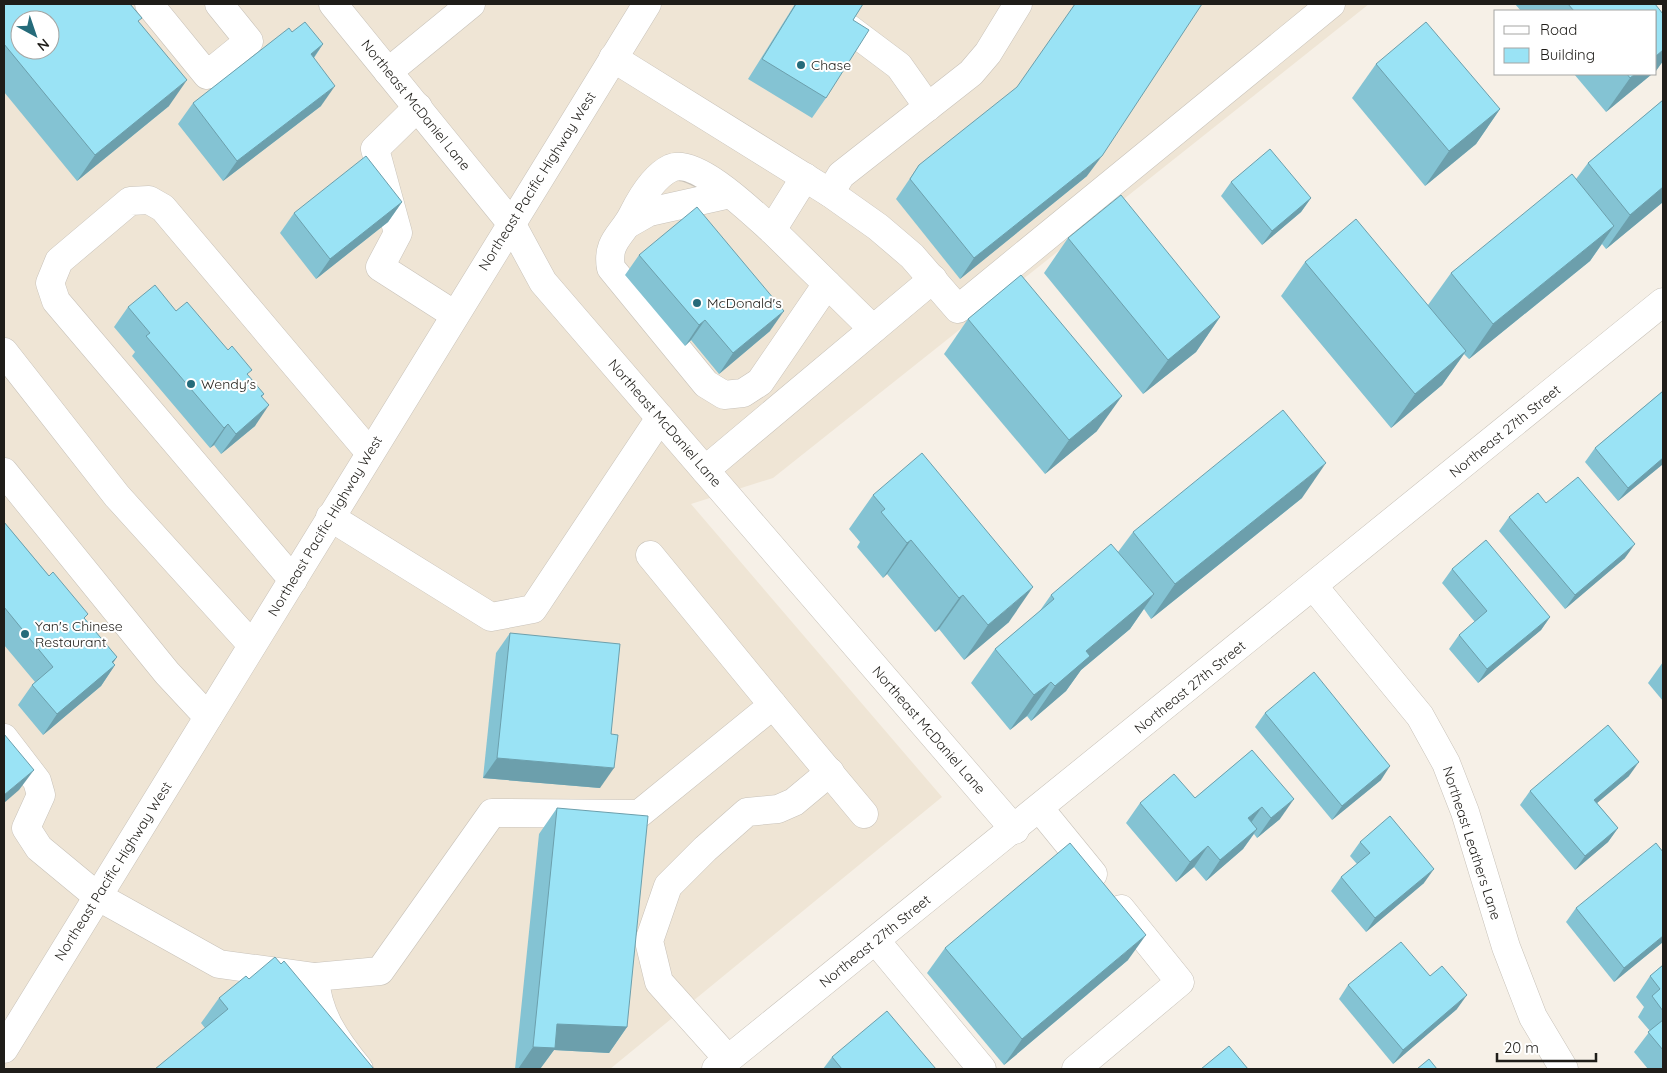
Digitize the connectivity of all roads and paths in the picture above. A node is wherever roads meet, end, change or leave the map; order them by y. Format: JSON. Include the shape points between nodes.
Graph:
{"nodes":[{"id":1,"x":149,"y":4,"type":"edge"},
{"id":2,"x":219,"y":4,"type":"edge"},
{"id":3,"x":333,"y":4,"type":"edge"},
{"id":4,"x":471,"y":4,"type":"edge"},
{"id":5,"x":646,"y":4,"type":"edge"},
{"id":6,"x":1018,"y":4,"type":"edge"},
{"id":7,"x":1331,"y":4,"type":"edge"},
{"id":8,"x":847,"y":28,"type":"edge"},
{"id":9,"x":613,"y":58,"type":"junction"},
{"id":10,"x":388,"y":72,"type":"junction"},
{"id":11,"x":418,"y":107,"type":"junction"},
{"id":12,"x":928,"y":107,"type":"junction"},
{"id":13,"x":805,"y":177,"type":"junction"},
{"id":14,"x":830,"y":193,"type":"junction"},
{"id":15,"x":730,"y":194,"type":"junction"},
{"id":16,"x":512,"y":223,"type":"junction"},
{"id":17,"x":628,"y":224,"type":"junction"},
{"id":18,"x":772,"y":230,"type":"junction"},
{"id":19,"x":934,"y":280,"type":"junction"},
{"id":20,"x":827,"y":284,"type":"junction"},
{"id":21,"x":1663,"y":302,"type":"edge"},
{"id":22,"x":455,"y":315,"type":"junction"},
{"id":23,"x":873,"y":329,"type":"junction"},
{"id":24,"x":4,"y":352,"type":"edge"},
{"id":25,"x":660,"y":418,"type":"junction"},
{"id":26,"x":370,"y":453,"type":"junction"},
{"id":27,"x":705,"y":470,"type":"junction"},
{"id":28,"x":4,"y":472,"type":"edge"},
{"id":29,"x":330,"y":517,"type":"junction"},
{"id":30,"x":650,"y":555,"type":"dead end"},
{"id":31,"x":293,"y":580,"type":"junction"},
{"id":32,"x":1314,"y":587,"type":"junction"},
{"id":33,"x":252,"y":644,"type":"junction"},
{"id":34,"x":773,"y":705,"type":"junction"},
{"id":35,"x":208,"y":717,"type":"junction"},
{"id":36,"x":4,"y":738,"type":"edge"},
{"id":37,"x":830,"y":772,"type":"junction"},
{"id":38,"x":1040,"y":809,"type":"junction"},
{"id":39,"x":864,"y":814,"type":"dead end"},
{"id":40,"x":1014,"y":830,"type":"junction"},
{"id":41,"x":97,"y":896,"type":"junction"},
{"id":42,"x":876,"y":941,"type":"junction"},
{"id":43,"x":315,"y":977,"type":"junction"},
{"id":44,"x":4,"y":1049,"type":"edge"},
{"id":45,"x":722,"y":1064,"type":"edge"},
{"id":46,"x":359,"y":1069,"type":"edge"},
{"id":47,"x":982,"y":1069,"type":"edge"},
{"id":48,"x":1076,"y":1069,"type":"edge"},
{"id":49,"x":1564,"y":1069,"type":"edge"}],
"edges":[{"from":1,"to":2,"type":"main road","via":[[208,75],[249,41]]},
{"from":3,"to":10,"type":"main road","name":"Northeast McDaniel Lane"},
{"from":4,"to":10,"type":"main road"},
{"from":5,"to":9,"type":"main road","name":"Northeast Pacific Highway West"},
{"from":6,"to":12,"type":"main road","via":[[988,53],[971,73]]},
{"from":7,"to":19,"type":"main road","via":[[958,309]]},
{"from":8,"to":12,"type":"main road","via":[[900,66]]},
{"from":9,"to":13,"type":"main road"},
{"from":9,"to":16,"type":"main road","name":"Northeast Pacific Highway West"},
{"from":10,"to":11,"type":"main road","name":"Northeast McDaniel Lane"},
{"from":11,"to":16,"type":"main road","name":"Northeast McDaniel Lane"},
{"from":11,"to":22,"type":"main road","via":[[375,149],[398,233],[380,267]]},
{"from":12,"to":14,"type":"main road","via":[[842,175]]},
{"from":13,"to":14,"type":"main road"},
{"from":13,"to":18,"type":"main road"},
{"from":14,"to":19,"type":"main road","via":[[878,227]]},
{"from":15,"to":17,"type":"main road","via":[[649,212]]},
{"from":15,"to":17,"type":"main road","via":[[703,174],[684,167],[672,167],[655,180]]},
{"from":15,"to":18,"type":"main road"},
{"from":16,"to":22,"type":"main road","name":"Northeast Pacific Highway West"},
{"from":16,"to":25,"type":"main road","name":"Northeast McDaniel Lane","via":[[543,282]]},
{"from":17,"to":20,"type":"main road","via":[[616,238],[609,256],[611,268],[706,384],[724,395],[743,393],[760,382]]},
{"from":18,"to":20,"type":"main road"},
{"from":19,"to":23,"type":"main road"},
{"from":20,"to":23,"type":"main road"},
{"from":21,"to":32,"type":"main road","name":"Northeast 27th Street"},
{"from":22,"to":26,"type":"main road","name":"Northeast Pacific Highway West"},
{"from":23,"to":27,"type":"main road"},
{"from":24,"to":33,"type":"main road","via":[[117,496]]},
{"from":25,"to":27,"type":"main road","name":"Northeast McDaniel Lane"},
{"from":25,"to":29,"type":"main road","via":[[533,609],[491,617]]},
{"from":26,"to":29,"type":"main road","name":"Northeast Pacific Highway West"},
{"from":26,"to":31,"type":"main road","via":[[163,208],[149,200],[130,201],[58,262],[50,283],[56,302]]},
{"from":27,"to":40,"type":"main road","name":"Northeast McDaniel Lane"},
{"from":28,"to":35,"type":"main road","via":[[167,673]]},
{"from":29,"to":31,"type":"main road","name":"Northeast Pacific Highway West"},
{"from":30,"to":34,"type":"main road"},
{"from":31,"to":33,"type":"main road","name":"Northeast Pacific Highway West"},
{"from":32,"to":38,"type":"main road","name":"Northeast 27th Street"},
{"from":32,"to":49,"type":"main road","name":"Northeast Leathers Lane","via":[[1420,716],[1446,763],[1465,812],[1506,947],[1533,1017]]},
{"from":33,"to":35,"type":"main road","name":"Northeast Pacific Highway West"},
{"from":34,"to":37,"type":"main road"},
{"from":34,"to":43,"type":"main road","via":[[639,814],[492,813],[380,971]]},
{"from":35,"to":41,"type":"main road","name":"Northeast Pacific Highway West"},
{"from":36,"to":41,"type":"main road","via":[[37,781],[41,795],[26,828],[39,848]]},
{"from":37,"to":39,"type":"main road"},
{"from":37,"to":45,"type":"main road","via":[[794,802],[748,812],[668,886],[649,941],[660,982]]},
{"from":38,"to":40,"type":"main road","name":"Northeast 27th Street"},
{"from":38,"to":48,"type":"main road","via":[[1180,982]]},
{"from":40,"to":42,"type":"main road","name":"Northeast 27th Street"},
{"from":41,"to":43,"type":"main road","via":[[219,964]]},
{"from":41,"to":44,"type":"main road","name":"Northeast Pacific Highway West"},
{"from":42,"to":45,"type":"main road","name":"Northeast 27th Street"},
{"from":42,"to":47,"type":"main road"},
{"from":43,"to":46,"type":"main road","via":[[316,996],[325,1021]]}]}
